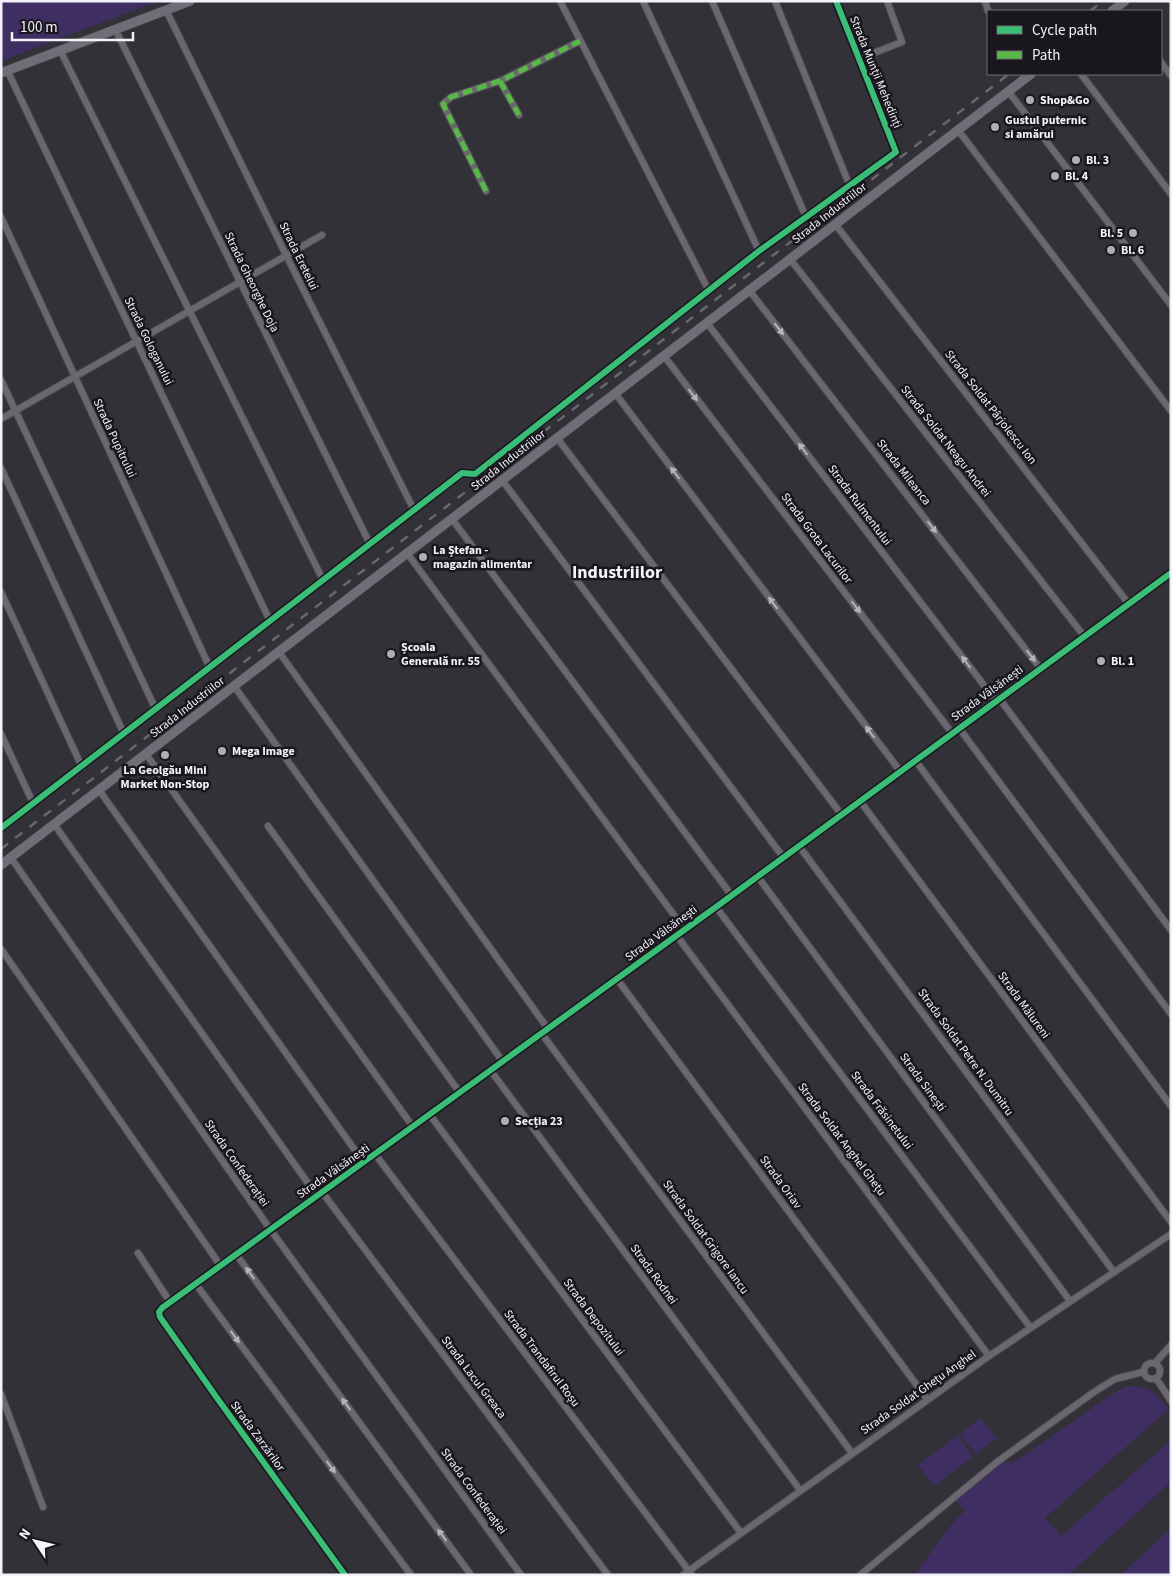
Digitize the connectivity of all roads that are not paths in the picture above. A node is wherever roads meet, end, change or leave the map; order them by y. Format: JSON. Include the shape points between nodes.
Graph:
{"nodes":[{"id":1,"x":190,"y":1,"type":"edge"},
{"id":2,"x":560,"y":1,"type":"edge"},
{"id":3,"x":643,"y":1,"type":"edge"},
{"id":4,"x":712,"y":1,"type":"edge"},
{"id":5,"x":775,"y":1,"type":"edge"},
{"id":6,"x":836,"y":1,"type":"edge"},
{"id":7,"x":887,"y":1,"type":"edge"},
{"id":8,"x":166,"y":10,"type":"junction"},
{"id":9,"x":116,"y":29,"type":"junction"},
{"id":10,"x":580,"y":41,"type":"junction"},
{"id":11,"x":60,"y":50,"type":"junction"},
{"id":12,"x":858,"y":59,"type":"junction"},
{"id":13,"x":1162,"y":63,"type":"edge"},
{"id":14,"x":4,"y":72,"type":"edge"},
{"id":15,"x":1030,"y":75,"type":"edge"},
{"id":16,"x":1082,"y":75,"type":"edge"},
{"id":17,"x":1171,"y":76,"type":"edge"},
{"id":18,"x":500,"y":81,"type":"junction"},
{"id":19,"x":1008,"y":91,"type":"junction"},
{"id":20,"x":518,"y":115,"type":"dead end"},
{"id":21,"x":958,"y":130,"type":"junction"},
{"id":22,"x":849,"y":184,"type":"junction"},
{"id":23,"x":486,"y":191,"type":"dead end"},
{"id":24,"x":1171,"y":194,"type":"edge"},
{"id":25,"x":1,"y":217,"type":"edge"},
{"id":26,"x":806,"y":217,"type":"junction"},
{"id":27,"x":835,"y":224,"type":"junction"},
{"id":28,"x":322,"y":235,"type":"dead end"},
{"id":29,"x":759,"y":251,"type":"junction"},
{"id":30,"x":286,"y":256,"type":"junction"},
{"id":31,"x":790,"y":259,"type":"junction"},
{"id":32,"x":240,"y":282,"type":"junction"},
{"id":33,"x":709,"y":290,"type":"junction"},
{"id":34,"x":750,"y":290,"type":"junction"},
{"id":35,"x":1171,"y":305,"type":"edge"},
{"id":36,"x":190,"y":311,"type":"junction"},
{"id":37,"x":707,"y":323,"type":"junction"},
{"id":38,"x":137,"y":341,"type":"junction"},
{"id":39,"x":664,"y":356,"type":"junction"},
{"id":40,"x":75,"y":377,"type":"junction"},
{"id":41,"x":1,"y":380,"type":"edge"},
{"id":42,"x":615,"y":393,"type":"junction"},
{"id":43,"x":16,"y":411,"type":"junction"},
{"id":44,"x":1171,"y":411,"type":"edge"},
{"id":45,"x":1,"y":419,"type":"edge"},
{"id":46,"x":557,"y":438,"type":"junction"},
{"id":47,"x":1,"y":468,"type":"edge"},
{"id":48,"x":502,"y":480,"type":"junction"},
{"id":49,"x":414,"y":510,"type":"junction"},
{"id":50,"x":452,"y":519,"type":"junction"},
{"id":51,"x":370,"y":544,"type":"junction"},
{"id":52,"x":407,"y":553,"type":"junction"},
{"id":53,"x":1171,"y":573,"type":"edge"},
{"id":54,"x":323,"y":580,"type":"junction"},
{"id":55,"x":1,"y":592,"type":"edge"},
{"id":56,"x":1128,"y":603,"type":"junction"},
{"id":57,"x":270,"y":621,"type":"junction"},
{"id":58,"x":1084,"y":636,"type":"junction"},
{"id":59,"x":278,"y":652,"type":"junction"},
{"id":60,"x":210,"y":668,"type":"junction"},
{"id":61,"x":1040,"y":668,"type":"junction"},
{"id":62,"x":234,"y":686,"type":"junction"},
{"id":63,"x":998,"y":699,"type":"junction"},
{"id":64,"x":156,"y":710,"type":"junction"},
{"id":65,"x":959,"y":728,"type":"junction"},
{"id":66,"x":952,"y":733,"type":"junction"},
{"id":67,"x":1,"y":734,"type":"edge"},
{"id":68,"x":124,"y":734,"type":"junction"},
{"id":69,"x":146,"y":754,"type":"junction"},
{"id":70,"x":915,"y":760,"type":"junction"},
{"id":71,"x":82,"y":767,"type":"junction"},
{"id":72,"x":900,"y":771,"type":"junction"},
{"id":73,"x":99,"y":790,"type":"junction"},
{"id":74,"x":860,"y":801,"type":"junction"},
{"id":75,"x":33,"y":803,"type":"junction"},
{"id":76,"x":841,"y":814,"type":"junction"},
{"id":77,"x":54,"y":824,"type":"junction"},
{"id":78,"x":268,"y":826,"type":"dead end"},
{"id":79,"x":1,"y":828,"type":"edge"},
{"id":80,"x":799,"y":846,"type":"junction"},
{"id":81,"x":783,"y":857,"type":"junction"},
{"id":82,"x":11,"y":858,"type":"junction"},
{"id":83,"x":1,"y":865,"type":"edge"},
{"id":84,"x":758,"y":876,"type":"junction"},
{"id":85,"x":732,"y":896,"type":"junction"},
{"id":86,"x":716,"y":907,"type":"junction"},
{"id":87,"x":685,"y":930,"type":"junction"},
{"id":88,"x":1171,"y":930,"type":"edge"},
{"id":89,"x":677,"y":936,"type":"junction"},
{"id":90,"x":1,"y":949,"type":"edge"},
{"id":91,"x":617,"y":979,"type":"junction"},
{"id":92,"x":1171,"y":1014,"type":"edge"},
{"id":93,"x":545,"y":1032,"type":"junction"},
{"id":94,"x":502,"y":1062,"type":"junction"},
{"id":95,"x":491,"y":1071,"type":"junction"},
{"id":96,"x":460,"y":1093,"type":"junction"},
{"id":97,"x":1171,"y":1106,"type":"edge"},
{"id":98,"x":430,"y":1115,"type":"junction"},
{"id":99,"x":413,"y":1127,"type":"junction"},
{"id":100,"x":375,"y":1154,"type":"junction"},
{"id":101,"x":364,"y":1163,"type":"junction"},
{"id":102,"x":319,"y":1194,"type":"junction"},
{"id":103,"x":1171,"y":1222,"type":"edge"},
{"id":104,"x":270,"y":1229,"type":"junction"},
{"id":105,"x":1171,"y":1234,"type":"edge"},
{"id":106,"x":138,"y":1253,"type":"dead end"},
{"id":107,"x":236,"y":1254,"type":"junction"},
{"id":108,"x":220,"y":1265,"type":"junction"},
{"id":109,"x":1114,"y":1272,"type":"junction"},
{"id":110,"x":195,"y":1283,"type":"junction"},
{"id":111,"x":1070,"y":1301,"type":"junction"},
{"id":112,"x":170,"y":1302,"type":"junction"},
{"id":113,"x":162,"y":1308,"type":"joint"},
{"id":114,"x":1030,"y":1327,"type":"junction"},
{"id":115,"x":1171,"y":1345,"type":"edge"},
{"id":116,"x":989,"y":1356,"type":"junction"},
{"id":117,"x":1155,"y":1363,"type":"junction"},
{"id":118,"x":1143,"y":1372,"type":"junction"},
{"id":119,"x":1156,"y":1378,"type":"junction"},
{"id":120,"x":1,"y":1394,"type":"edge"},
{"id":121,"x":927,"y":1399,"type":"junction"},
{"id":122,"x":1171,"y":1401,"type":"edge"},
{"id":123,"x":852,"y":1453,"type":"junction"},
{"id":124,"x":800,"y":1490,"type":"junction"},
{"id":125,"x":44,"y":1507,"type":"dead end"},
{"id":126,"x":741,"y":1533,"type":"junction"},
{"id":127,"x":688,"y":1574,"type":"edge"},
{"id":128,"x":345,"y":1575,"type":"edge"},
{"id":129,"x":411,"y":1575,"type":"edge"},
{"id":130,"x":471,"y":1575,"type":"edge"},
{"id":131,"x":521,"y":1575,"type":"edge"},
{"id":132,"x":608,"y":1575,"type":"edge"},
{"id":133,"x":860,"y":1575,"type":"edge"}],
"edges":[{"from":1,"to":8,"type":"main road"},
{"from":2,"to":10,"type":"street"},
{"from":3,"to":29,"type":"street"},
{"from":4,"to":26,"type":"street"},
{"from":5,"to":22,"type":"street"},
{"from":6,"to":12,"type":"street","name":"Strada Munții Mehedinți"},
{"from":7,"to":12,"type":"street","via":[[902,42]]},
{"from":8,"to":9,"type":"main road"},
{"from":8,"to":30,"type":"street","name":"Strada Eretelui"},
{"from":9,"to":11,"type":"main road"},
{"from":9,"to":32,"type":"street","name":"Strada Gheorghe Doja"},
{"from":10,"to":18,"type":"street"},
{"from":10,"to":33,"type":"street"},
{"from":11,"to":14,"type":"main road"},
{"from":11,"to":36,"type":"street"},
{"from":12,"to":22,"type":"street","name":"Strada Munții Mehedinți","via":[[896,152]]},
{"from":13,"to":17,"type":"street"},
{"from":14,"to":38,"type":"street","name":"Strada Gologanului"},
{"from":15,"to":19,"type":"main road","name":"Strada Industriilor"},
{"from":16,"to":24,"type":"street"},
{"from":18,"to":20,"type":"street"},
{"from":18,"to":23,"type":"street","via":[[451,97],[443,104]]},
{"from":19,"to":21,"type":"main road","name":"Strada Industriilor"},
{"from":19,"to":35,"type":"street"},
{"from":21,"to":27,"type":"main road","name":"Strada Industriilor"},
{"from":21,"to":44,"type":"street"},
{"from":22,"to":26,"type":"street"},
{"from":25,"to":40,"type":"street","name":"Strada Pupitrului"},
{"from":26,"to":29,"type":"street"},
{"from":27,"to":31,"type":"main road","name":"Strada Industriilor"},
{"from":27,"to":56,"type":"street","name":"Strada Soldat Pârjolescu Ion"},
{"from":28,"to":30,"type":"street"},
{"from":29,"to":33,"type":"street"},
{"from":30,"to":32,"type":"street"},
{"from":30,"to":49,"type":"street","name":"Strada Eretelui"},
{"from":31,"to":34,"type":"main road","name":"Strada Industriilor"},
{"from":31,"to":58,"type":"street","name":"Strada Soldat Neagu Andrei"},
{"from":32,"to":36,"type":"street"},
{"from":32,"to":51,"type":"street","name":"Strada Gheorghe Doja"},
{"from":33,"to":49,"type":"street","via":[[474,474],[462,473]]},
{"from":34,"to":37,"type":"main road","name":"Strada Industriilor"},
{"from":34,"to":61,"type":"street","name":"Strada Mileanca","one_way":true},
{"from":36,"to":38,"type":"street"},
{"from":36,"to":54,"type":"street"},
{"from":37,"to":39,"type":"main road","name":"Strada Industriilor"},
{"from":63,"to":37,"type":"street","name":"Strada Rulmentului","one_way":true},
{"from":38,"to":40,"type":"street"},
{"from":38,"to":57,"type":"street","name":"Strada Gologanului"},
{"from":39,"to":42,"type":"main road","name":"Strada Industriilor"},
{"from":39,"to":66,"type":"street","name":"Strada Grota Lacurilor","one_way":true},
{"from":40,"to":43,"type":"street"},
{"from":40,"to":60,"type":"street","name":"Strada Pupitrului"},
{"from":41,"to":43,"type":"street"},
{"from":42,"to":46,"type":"main road","name":"Strada Industriilor"},
{"from":72,"to":42,"type":"street","one_way":true},
{"from":43,"to":45,"type":"street"},
{"from":43,"to":64,"type":"street"},
{"from":46,"to":48,"type":"main road","name":"Strada Industriilor"},
{"from":46,"to":76,"type":"street"},
{"from":47,"to":68,"type":"street"},
{"from":48,"to":50,"type":"main road","name":"Strada Industriilor"},
{"from":48,"to":81,"type":"street"},
{"from":49,"to":51,"type":"street"},
{"from":50,"to":52,"type":"main road","name":"Strada Industriilor"},
{"from":50,"to":85,"type":"street"},
{"from":51,"to":54,"type":"street"},
{"from":52,"to":59,"type":"main road","name":"Strada Industriilor"},
{"from":52,"to":87,"type":"street"},
{"from":53,"to":56,"type":"street","name":"Strada Vâlsănești"},
{"from":54,"to":57,"type":"street"},
{"from":55,"to":71,"type":"street"},
{"from":56,"to":58,"type":"street","name":"Strada Vâlsănești"},
{"from":57,"to":60,"type":"street"},
{"from":58,"to":61,"type":"street","name":"Strada Vâlsănești"},
{"from":59,"to":62,"type":"main road","name":"Strada Industriilor"},
{"from":59,"to":93,"type":"street","name":"Strada Soldat Grigore Iancu"},
{"from":60,"to":64,"type":"street"},
{"from":61,"to":63,"type":"street","name":"Strada Vâlsănești"},
{"from":62,"to":69,"type":"main road","name":"Strada Industriilor"},
{"from":62,"to":94,"type":"street"},
{"from":63,"to":65,"type":"street","name":"Strada Vâlsănești"},
{"from":63,"to":88,"type":"street","name":"Strada Rulmentului"},
{"from":64,"to":68,"type":"street"},
{"from":65,"to":66,"type":"street","name":"Strada Vâlsănești"},
{"from":65,"to":92,"type":"street"},
{"from":66,"to":70,"type":"street","name":"Strada Vâlsănești"},
{"from":67,"to":75,"type":"street"},
{"from":68,"to":71,"type":"street"},
{"from":69,"to":73,"type":"main road","name":"Strada Industriilor"},
{"from":69,"to":99,"type":"street"},
{"from":70,"to":72,"type":"street","name":"Strada Vâlsănești"},
{"from":70,"to":97,"type":"street"},
{"from":71,"to":75,"type":"street"},
{"from":72,"to":74,"type":"street","name":"Strada Vâlsănești"},
{"from":73,"to":77,"type":"main road","name":"Strada Industriilor"},
{"from":73,"to":101,"type":"street"},
{"from":74,"to":76,"type":"street","name":"Strada Vâlsănești"},
{"from":74,"to":103,"type":"street","name":"Strada Mălureni"},
{"from":75,"to":79,"type":"street"},
{"from":76,"to":80,"type":"street","name":"Strada Vâlsănești"},
{"from":77,"to":82,"type":"main road","name":"Strada Industriilor"},
{"from":77,"to":102,"type":"street","name":"Strada Lacul Greaca"},
{"from":78,"to":96,"type":"street"},
{"from":80,"to":81,"type":"street","name":"Strada Vâlsănești"},
{"from":80,"to":109,"type":"street","name":"Strada Soldat Petre N. Dumitru"},
{"from":81,"to":84,"type":"street","name":"Strada Vâlsănești"},
{"from":82,"to":83,"type":"main road","name":"Strada Industriilor"},
{"from":82,"to":104,"type":"street","name":"Strada Confederației"},
{"from":84,"to":85,"type":"street","name":"Strada Vâlsănești"},
{"from":84,"to":111,"type":"street","name":"Strada Sinești"},
{"from":85,"to":86,"type":"street","name":"Strada Vâlsănești"},
{"from":86,"to":87,"type":"street","name":"Strada Vâlsănești"},
{"from":86,"to":114,"type":"street","name":"Strada Frăsinetului"},
{"from":87,"to":89,"type":"street","name":"Strada Vâlsănești"},
{"from":89,"to":91,"type":"street","name":"Strada Vâlsănești"},
{"from":89,"to":116,"type":"street","name":"Strada Soldat Anghel Ghețu"},
{"from":90,"to":108,"type":"street"},
{"from":91,"to":93,"type":"street","name":"Strada Vâlsănești"},
{"from":91,"to":121,"type":"street","name":"Strada Oriav"},
{"from":93,"to":94,"type":"street","name":"Strada Vâlsănești"},
{"from":93,"to":123,"type":"street","name":"Strada Soldat Grigore Iancu"},
{"from":94,"to":95,"type":"street","name":"Strada Vâlsănești"},
{"from":95,"to":96,"type":"street","name":"Strada Vâlsănești"},
{"from":95,"to":124,"type":"street","name":"Strada Rodnei"},
{"from":96,"to":98,"type":"street","name":"Strada Vâlsănești"},
{"from":98,"to":99,"type":"street","name":"Strada Vâlsănești"},
{"from":98,"to":126,"type":"street","name":"Strada Depozitului"},
{"from":99,"to":100,"type":"street","name":"Strada Vâlsănești"},
{"from":100,"to":101,"type":"street","name":"Strada Vâlsănești"},
{"from":100,"to":127,"type":"street","name":"Strada Trandafirul Roșu"},
{"from":101,"to":102,"type":"street","name":"Strada Vâlsănești"},
{"from":102,"to":104,"type":"street","name":"Strada Vâlsănești"},
{"from":102,"to":132,"type":"street","name":"Strada Lacul Greaca"},
{"from":104,"to":107,"type":"street","name":"Strada Vâlsănești"},
{"from":104,"to":131,"type":"street","name":"Strada Confederației"},
{"from":105,"to":109,"type":"street","name":"Strada Soldat Ghețu Anghel"},
{"from":106,"to":112,"type":"street"},
{"from":107,"to":108,"type":"street","name":"Strada Vâlsănești"},
{"from":130,"to":107,"type":"street","one_way":true},
{"from":108,"to":110,"type":"street","name":"Strada Vâlsănești"},
{"from":109,"to":111,"type":"street","name":"Strada Soldat Ghețu Anghel"},
{"from":110,"to":112,"type":"street","name":"Strada Vâlsănești"},
{"from":110,"to":129,"type":"street","one_way":true},
{"from":111,"to":114,"type":"street","name":"Strada Soldat Ghețu Anghel"},
{"from":112,"to":113,"type":"street","name":"Strada Vâlsănești"},
{"from":113,"to":128,"type":"street","name":"Strada Zarzărilor","via":[[160,1317]]},
{"from":114,"to":116,"type":"street","name":"Strada Soldat Ghețu Anghel"},
{"from":115,"to":117,"type":"street"},
{"from":116,"to":121,"type":"street","name":"Strada Soldat Ghețu Anghel"},
{"from":117,"to":118,"type":"street","via":[[1146,1365]]},
{"from":117,"to":119,"type":"street","via":[[1160,1369]]},
{"from":118,"to":119,"type":"street","via":[[1148,1379]]},
{"from":118,"to":133,"type":"street","via":[[1115,1379],[1086,1398],[997,1462]]},
{"from":119,"to":122,"type":"street"},
{"from":120,"to":125,"type":"street"},
{"from":121,"to":123,"type":"street","name":"Strada Soldat Ghețu Anghel"},
{"from":123,"to":124,"type":"street","name":"Strada Soldat Ghețu Anghel"},
{"from":124,"to":126,"type":"street","name":"Strada Soldat Ghețu Anghel"},
{"from":126,"to":127,"type":"street","name":"Strada Soldat Ghețu Anghel"}]}
